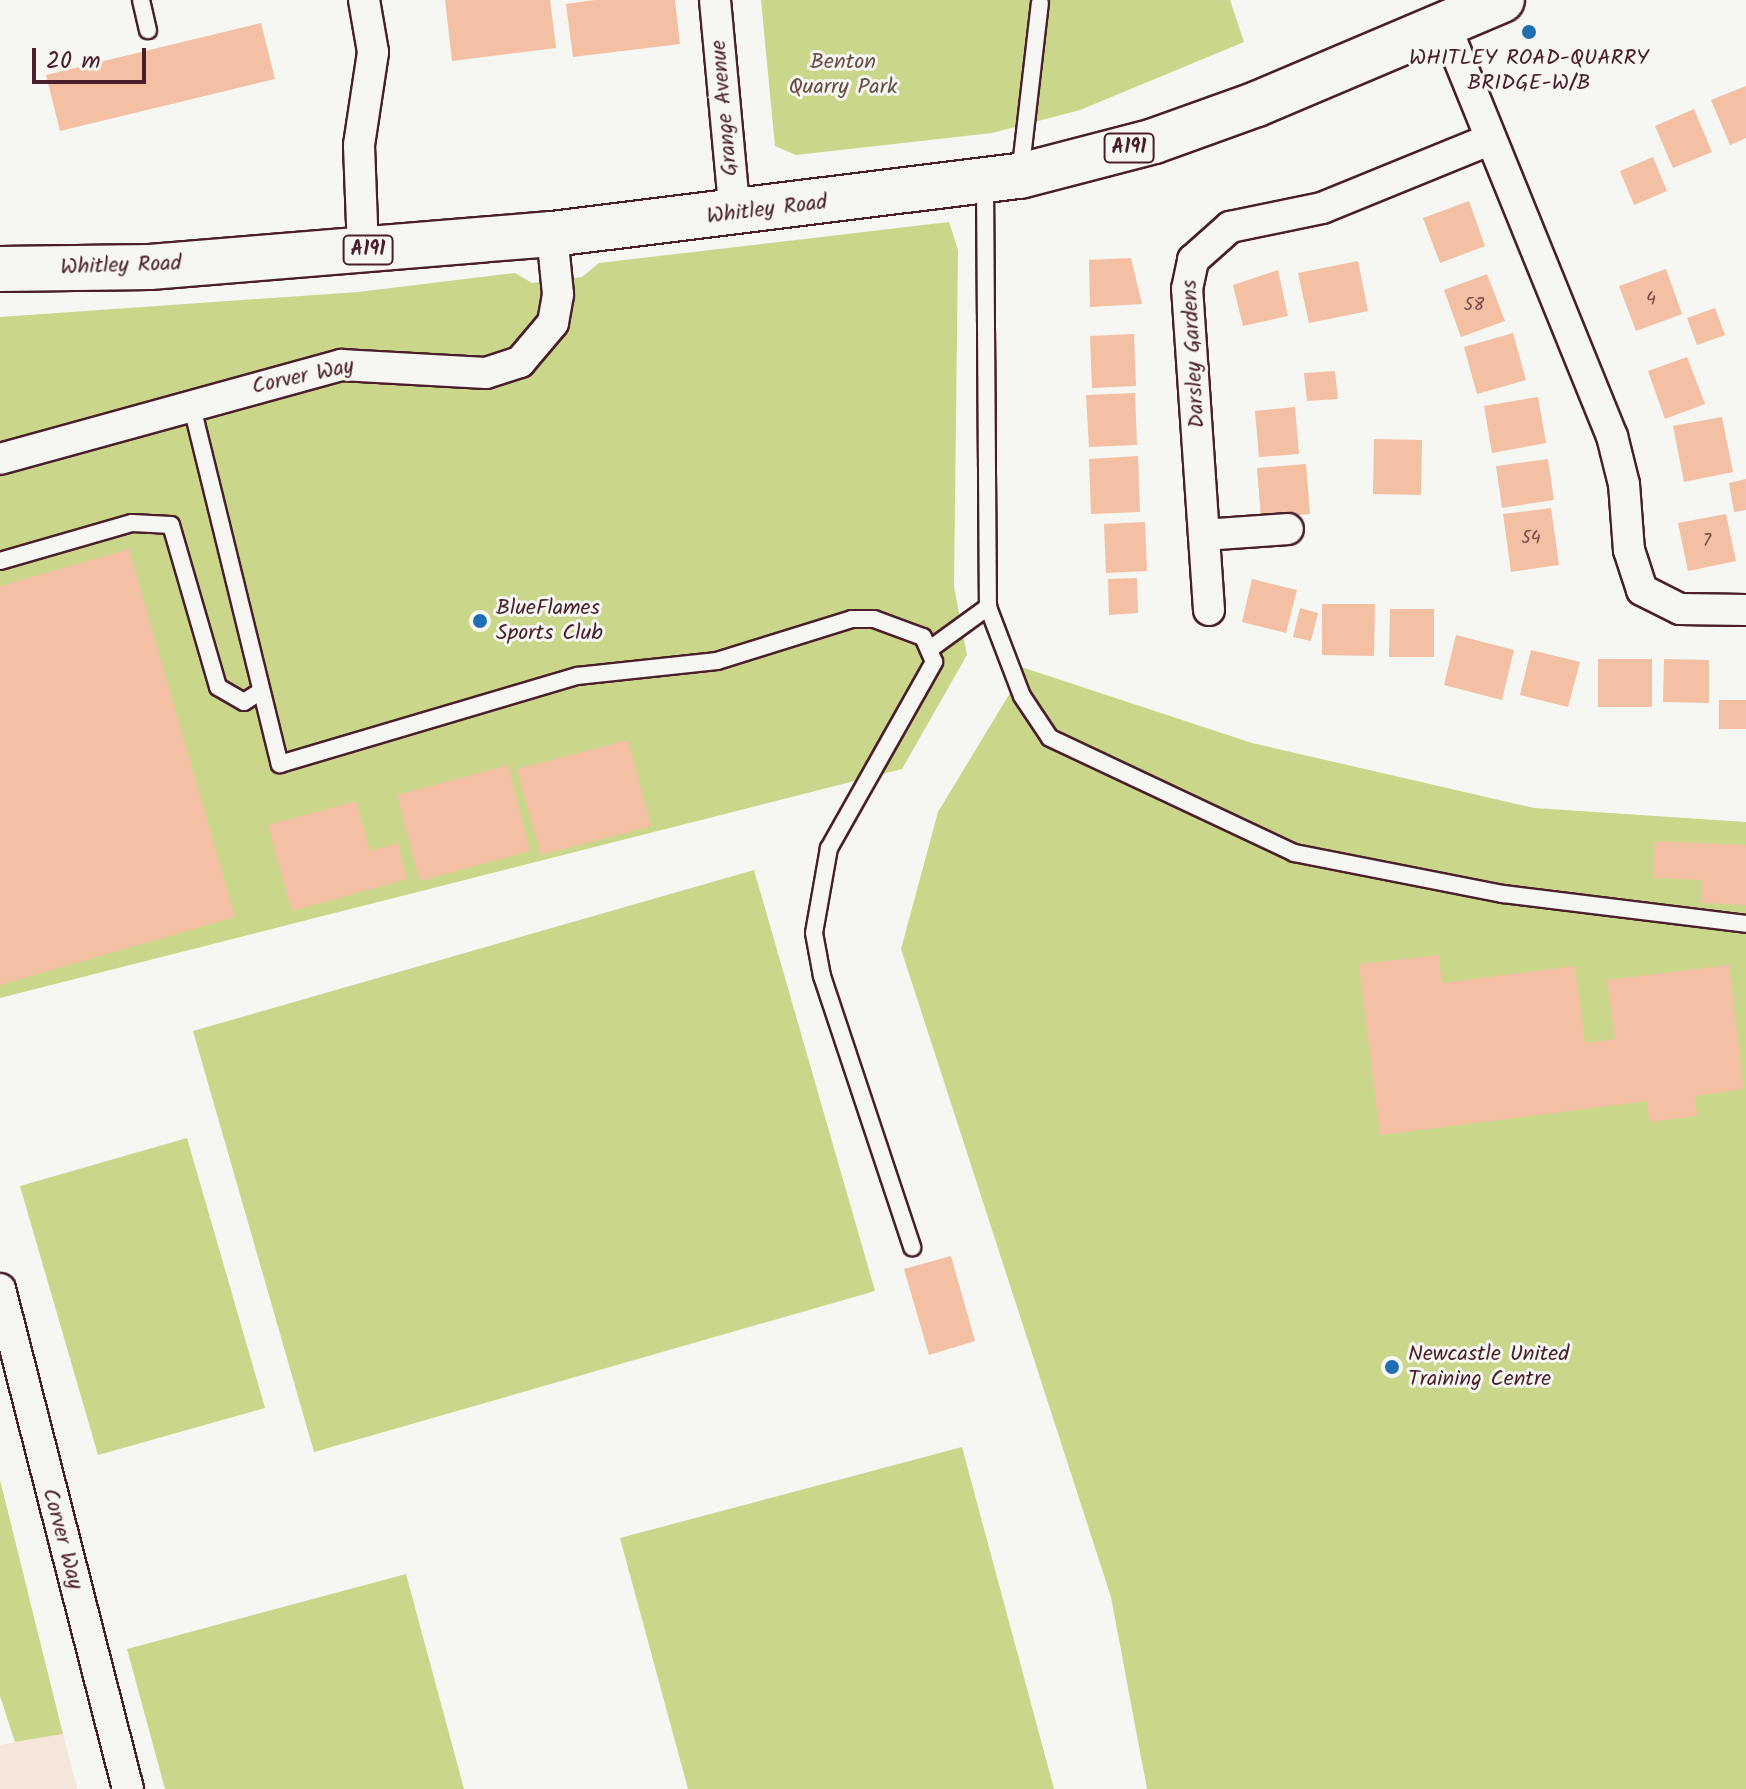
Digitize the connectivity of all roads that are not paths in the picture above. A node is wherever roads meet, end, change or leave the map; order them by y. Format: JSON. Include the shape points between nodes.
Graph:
{"nodes":[{"id":1,"x":141,"y":0,"type":"edge"},
{"id":2,"x":364,"y":0,"type":"edge"},
{"id":3,"x":715,"y":0,"type":"edge"},
{"id":4,"x":1502,"y":0,"type":"edge"},
{"id":5,"x":1040,"y":3,"type":"dead end"},
{"id":6,"x":1445,"y":25,"type":"junction"},
{"id":7,"x":148,"y":30,"type":"dead end"},
{"id":8,"x":1489,"y":140,"type":"junction"},
{"id":9,"x":1002,"y":179,"type":"junction"},
{"id":10,"x":735,"y":215,"type":"junction"},
{"id":11,"x":552,"y":234,"type":"junction"},
{"id":12,"x":363,"y":250,"type":"junction"},
{"id":13,"x":0,"y":269,"type":"edge"},
{"id":14,"x":191,"y":403,"type":"junction"},
{"id":15,"x":0,"y":459,"type":"edge"},
{"id":16,"x":1288,"y":529,"type":"dead end"},
{"id":17,"x":1204,"y":535,"type":"junction"},
{"id":18,"x":0,"y":561,"type":"edge"},
{"id":19,"x":988,"y":607,"type":"junction"},
{"id":20,"x":1209,"y":610,"type":"dead end"},
{"id":21,"x":1746,"y":610,"type":"edge"},
{"id":22,"x":930,"y":649,"type":"junction"},
{"id":23,"x":261,"y":691,"type":"junction"},
{"id":24,"x":1746,"y":924,"type":"edge"},
{"id":25,"x":912,"y":1247,"type":"dead end"},
{"id":26,"x":0,"y":1289,"type":"edge"},
{"id":27,"x":128,"y":1789,"type":"edge"}],
"edges":[{"from":1,"to":7,"type":"lane"},
{"from":2,"to":12,"type":"street","via":[[373,52],[359,145]]},
{"from":3,"to":10,"type":"street","name":"Grange Avenue"},
{"from":4,"to":6,"type":"main road","name":"Whitley Road","number":"A191"},
{"from":5,"to":9,"type":"lane"},
{"from":6,"to":8,"type":"street"},
{"from":6,"to":9,"type":"main road","name":"Whitley Road","number":"A191","via":[[1168,136]]},
{"from":8,"to":17,"type":"street","name":"Darsley Gardens","via":[[1312,212],[1230,227],[1202,246],[1187,289]]},
{"from":8,"to":21,"type":"street","via":[[1612,436],[1624,484],[1629,550],[1642,590],[1680,609]]},
{"from":9,"to":10,"type":"main road","name":"Whitley Road","number":"A191"},
{"from":9,"to":19,"type":"lane"},
{"from":10,"to":11,"type":"main road","name":"Whitley Road","number":"A191"},
{"from":11,"to":12,"type":"main road","name":"Whitley Road","number":"A191"},
{"from":11,"to":14,"type":"street","name":"Corver Way","via":[[558,294],[553,323],[520,362],[486,373],[341,365]]},
{"from":12,"to":13,"type":"main road","name":"Whitley Road","number":"A191","via":[[150,267]]},
{"from":14,"to":15,"type":"street","name":"Corver Way"},
{"from":14,"to":23,"type":"lane"},
{"from":16,"to":17,"type":"street"},
{"from":17,"to":20,"type":"street","name":"Darsley Gardens"},
{"from":18,"to":23,"type":"lane","via":[[132,523],[171,525],[218,687],[244,702]]},
{"from":19,"to":22,"type":"lane"},
{"from":19,"to":24,"type":"lane","via":[[1022,696],[1050,738],[1269,844],[1503,894]]},
{"from":22,"to":23,"type":"lane","via":[[908,628],[852,619],[717,661],[577,676],[280,764]]},
{"from":22,"to":25,"type":"lane","via":[[934,662],[912,709],[829,848],[814,933],[822,976]]},
{"from":26,"to":27,"type":"street","name":"Corver Way"}]}
